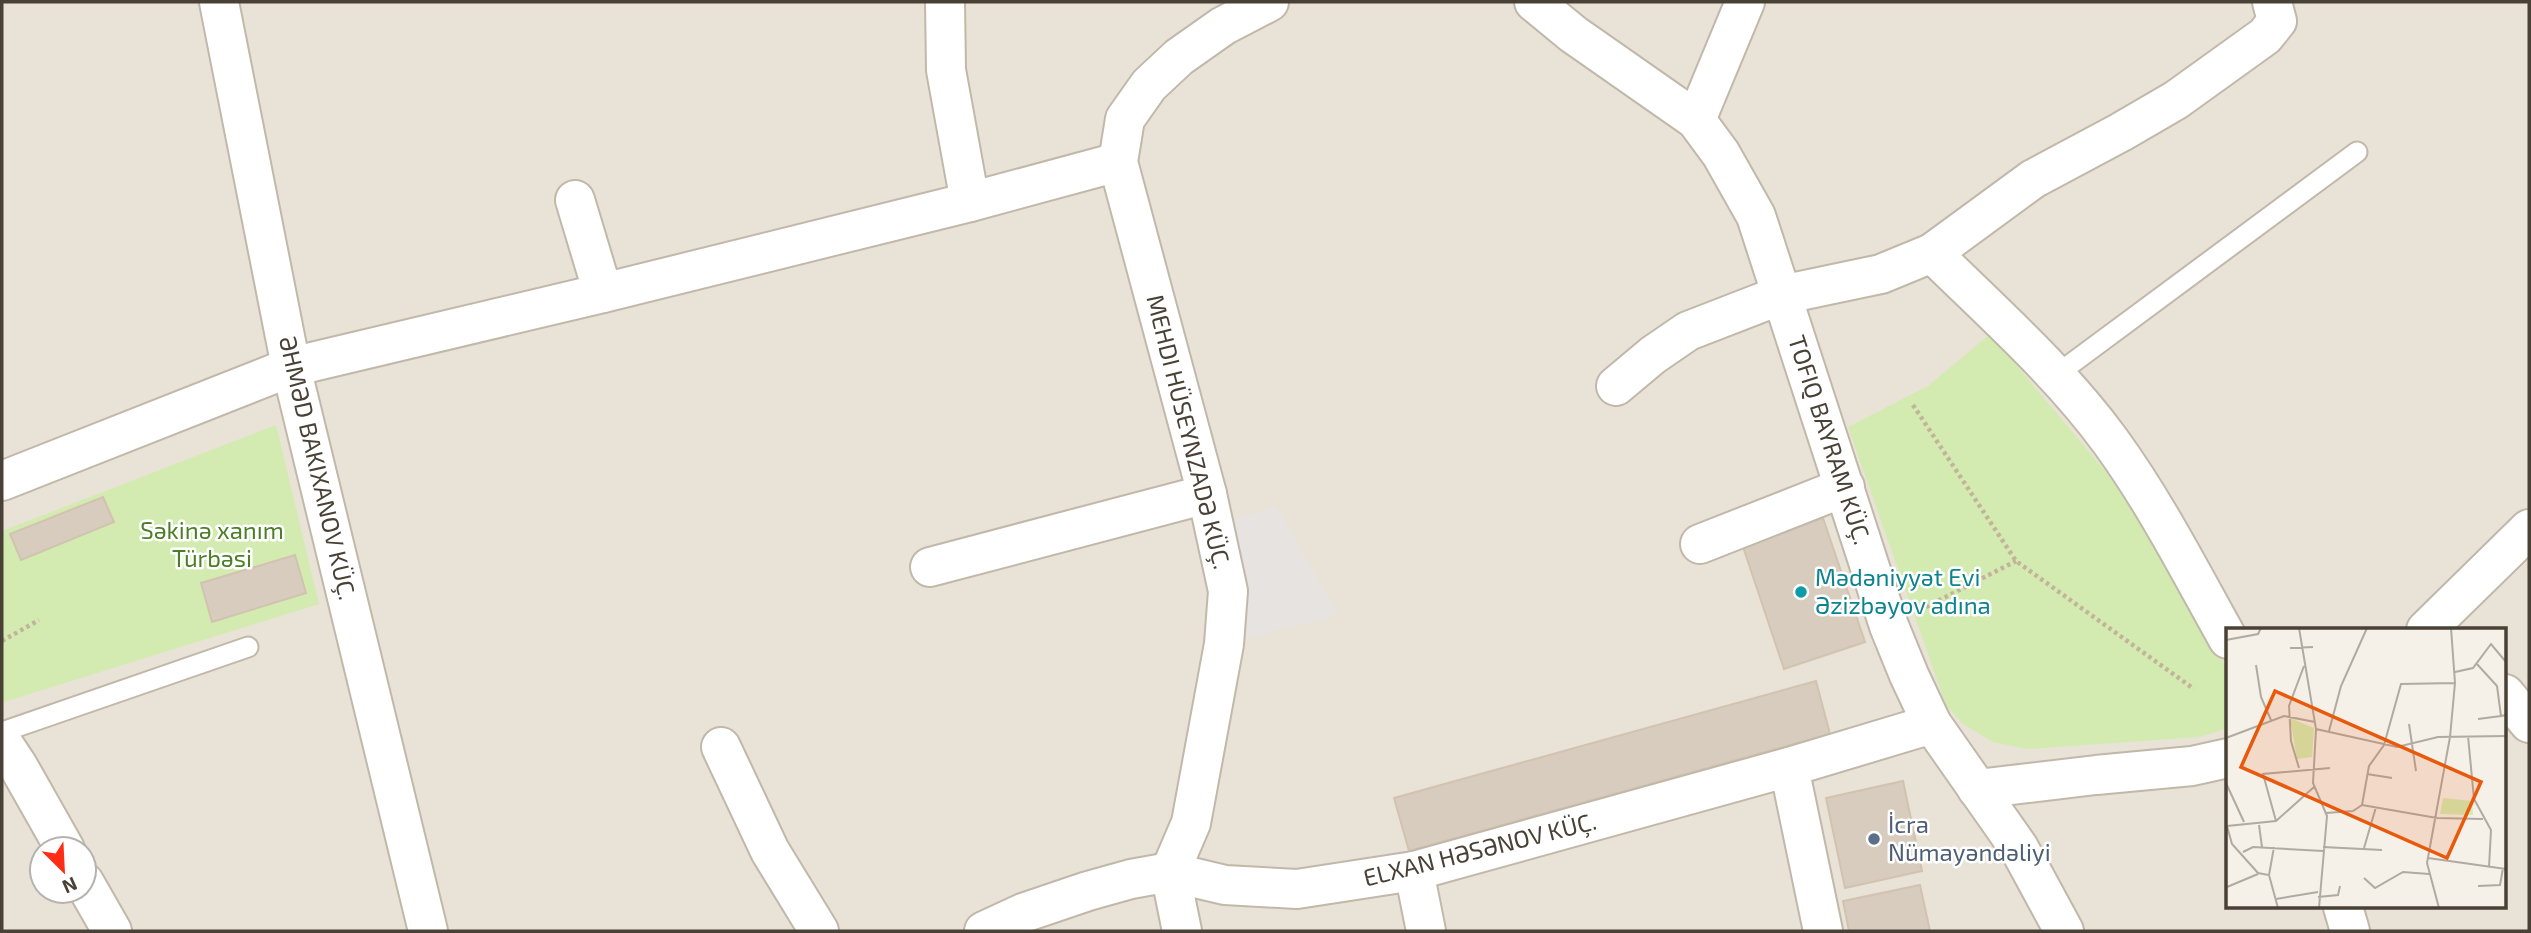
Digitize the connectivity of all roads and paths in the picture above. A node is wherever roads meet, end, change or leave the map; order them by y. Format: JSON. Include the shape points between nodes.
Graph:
{"nodes":[{"id":1,"x":219,"y":2,"type":"edge"},
{"id":2,"x":945,"y":2,"type":"edge"},
{"id":3,"x":1269,"y":2,"type":"edge"},
{"id":4,"x":1534,"y":2,"type":"edge"},
{"id":5,"x":1745,"y":2,"type":"edge"},
{"id":6,"x":2272,"y":2,"type":"edge"},
{"id":7,"x":1696,"y":120,"type":"junction"},
{"id":8,"x":2357,"y":152,"type":"dead end"},
{"id":9,"x":1118,"y":162,"type":"junction"},
{"id":10,"x":575,"y":200,"type":"dead end"},
{"id":11,"x":970,"y":202,"type":"junction"},
{"id":12,"x":1932,"y":253,"type":"junction"},
{"id":13,"x":603,"y":293,"type":"junction"},
{"id":14,"x":1781,"y":295,"type":"junction"},
{"id":15,"x":291,"y":367,"type":"junction"},
{"id":16,"x":2056,"y":375,"type":"junction"},
{"id":17,"x":1616,"y":386,"type":"dead end"},
{"id":18,"x":1913,"y":405,"type":"dead end"},
{"id":19,"x":2,"y":481,"type":"edge"},
{"id":20,"x":1845,"y":487,"type":"junction"},
{"id":21,"x":1207,"y":494,"type":"junction"},
{"id":22,"x":2529,"y":529,"type":"edge"},
{"id":23,"x":1700,"y":544,"type":"dead end"},
{"id":24,"x":2016,"y":561,"type":"junction"},
{"id":25,"x":930,"y":567,"type":"dead end"},
{"id":26,"x":39,"y":620,"type":"dead end"},
{"id":27,"x":1889,"y":626,"type":"junction"},
{"id":28,"x":2439,"y":626,"type":"edge"},
{"id":29,"x":2226,"y":635,"type":"edge"},
{"id":30,"x":2,"y":640,"type":"edge"},
{"id":31,"x":248,"y":647,"type":"dead end"},
{"id":32,"x":2194,"y":689,"type":"dead end"},
{"id":33,"x":2506,"y":695,"type":"edge"},
{"id":34,"x":2529,"y":723,"type":"edge"},
{"id":35,"x":1932,"y":724,"type":"junction"},
{"id":36,"x":2,"y":732,"type":"edge"},
{"id":37,"x":2,"y":742,"type":"edge"},
{"id":38,"x":720,"y":747,"type":"dead end"},
{"id":39,"x":2226,"y":758,"type":"edge"},
{"id":40,"x":1789,"y":767,"type":"junction"},
{"id":41,"x":1977,"y":789,"type":"junction"},
{"id":42,"x":57,"y":835,"type":"edge"},
{"id":43,"x":1414,"y":871,"type":"junction"},
{"id":44,"x":1170,"y":873,"type":"junction"},
{"id":45,"x":97,"y":905,"type":"edge"},
{"id":46,"x":2343,"y":908,"type":"edge"},
{"id":47,"x":112,"y":931,"type":"edge"},
{"id":48,"x":428,"y":931,"type":"edge"},
{"id":49,"x":819,"y":931,"type":"edge"},
{"id":50,"x":984,"y":931,"type":"edge"},
{"id":51,"x":1182,"y":931,"type":"edge"},
{"id":52,"x":1426,"y":931,"type":"edge"},
{"id":53,"x":1823,"y":931,"type":"edge"},
{"id":54,"x":2064,"y":931,"type":"edge"},
{"id":55,"x":2350,"y":931,"type":"edge"}],
"edges":[{"from":1,"to":15,"type":"street"},
{"from":2,"to":11,"type":"street","via":[[946,70]]},
{"from":3,"to":9,"type":"street","name":"MEHDI HÜSEYNZADƏ KÜÇ.","via":[[1223,26],[1149,85],[1125,119]]},
{"from":4,"to":7,"type":"street","name":"TOFIQ BAYRAM KÜÇ."},
{"from":5,"to":7,"type":"street"},
{"from":6,"to":12,"type":"street","via":[[2277,21],[2264,36],[2176,100],[2033,179]]},
{"from":7,"to":14,"type":"street","name":"TOFIQ BAYRAM KÜÇ.","via":[[1756,216]]},
{"from":8,"to":16,"type":"lane"},
{"from":9,"to":11,"type":"street"},
{"from":9,"to":21,"type":"street","name":"MEHDI HÜSEYNZADƏ KÜÇ."},
{"from":10,"to":13,"type":"street"},
{"from":11,"to":13,"type":"street"},
{"from":12,"to":14,"type":"street","via":[[1881,274]]},
{"from":12,"to":16,"type":"street"},
{"from":13,"to":15,"type":"street"},
{"from":14,"to":17,"type":"street","via":[[1688,331]]},
{"from":14,"to":20,"type":"street","name":"TOFIQ BAYRAM KÜÇ."},
{"from":15,"to":19,"type":"street"},
{"from":15,"to":48,"type":"street"},
{"from":16,"to":29,"type":"street","via":[[2111,441],[2145,492]]},
{"from":18,"to":24,"type":"path"},
{"from":20,"to":23,"type":"street"},
{"from":20,"to":27,"type":"street","name":"TOFIQ BAYRAM KÜÇ."},
{"from":21,"to":25,"type":"street"},
{"from":21,"to":44,"type":"street","name":"MEHDI HÜSEYNZADƏ KÜÇ.","via":[[1228,591],[1224,644],[1191,823]]},
{"from":22,"to":28,"type":"street"},
{"from":24,"to":27,"type":"path"},
{"from":24,"to":32,"type":"path"},
{"from":26,"to":30,"type":"path"},
{"from":27,"to":35,"type":"street","name":"TOFIQ BAYRAM KÜÇ."},
{"from":31,"to":36,"type":"lane"},
{"from":33,"to":34,"type":"street"},
{"from":35,"to":40,"type":"street","name":"ELXAN HƏSƏNOV KÜÇ."},
{"from":35,"to":41,"type":"street","name":"TOFIQ BAYRAM KÜÇ."},
{"from":37,"to":42,"type":"street"},
{"from":38,"to":49,"type":"street","via":[[770,851]]},
{"from":39,"to":41,"type":"street"},
{"from":40,"to":43,"type":"street","name":"ELXAN HƏSƏNOV KÜÇ."},
{"from":40,"to":53,"type":"street"},
{"from":41,"to":54,"type":"street","name":"TOFIQ BAYRAM KÜÇ.","via":[[2019,848]]},
{"from":43,"to":44,"type":"street","name":"ELXAN HƏSƏNOV KÜÇ.","via":[[1297,890],[1226,885]]},
{"from":43,"to":52,"type":"street"},
{"from":44,"to":50,"type":"street","name":"ELXAN HƏSƏNOV KÜÇ.","via":[[1088,891]]},
{"from":44,"to":51,"type":"street"},
{"from":45,"to":47,"type":"street"},
{"from":46,"to":55,"type":"street"}]}
